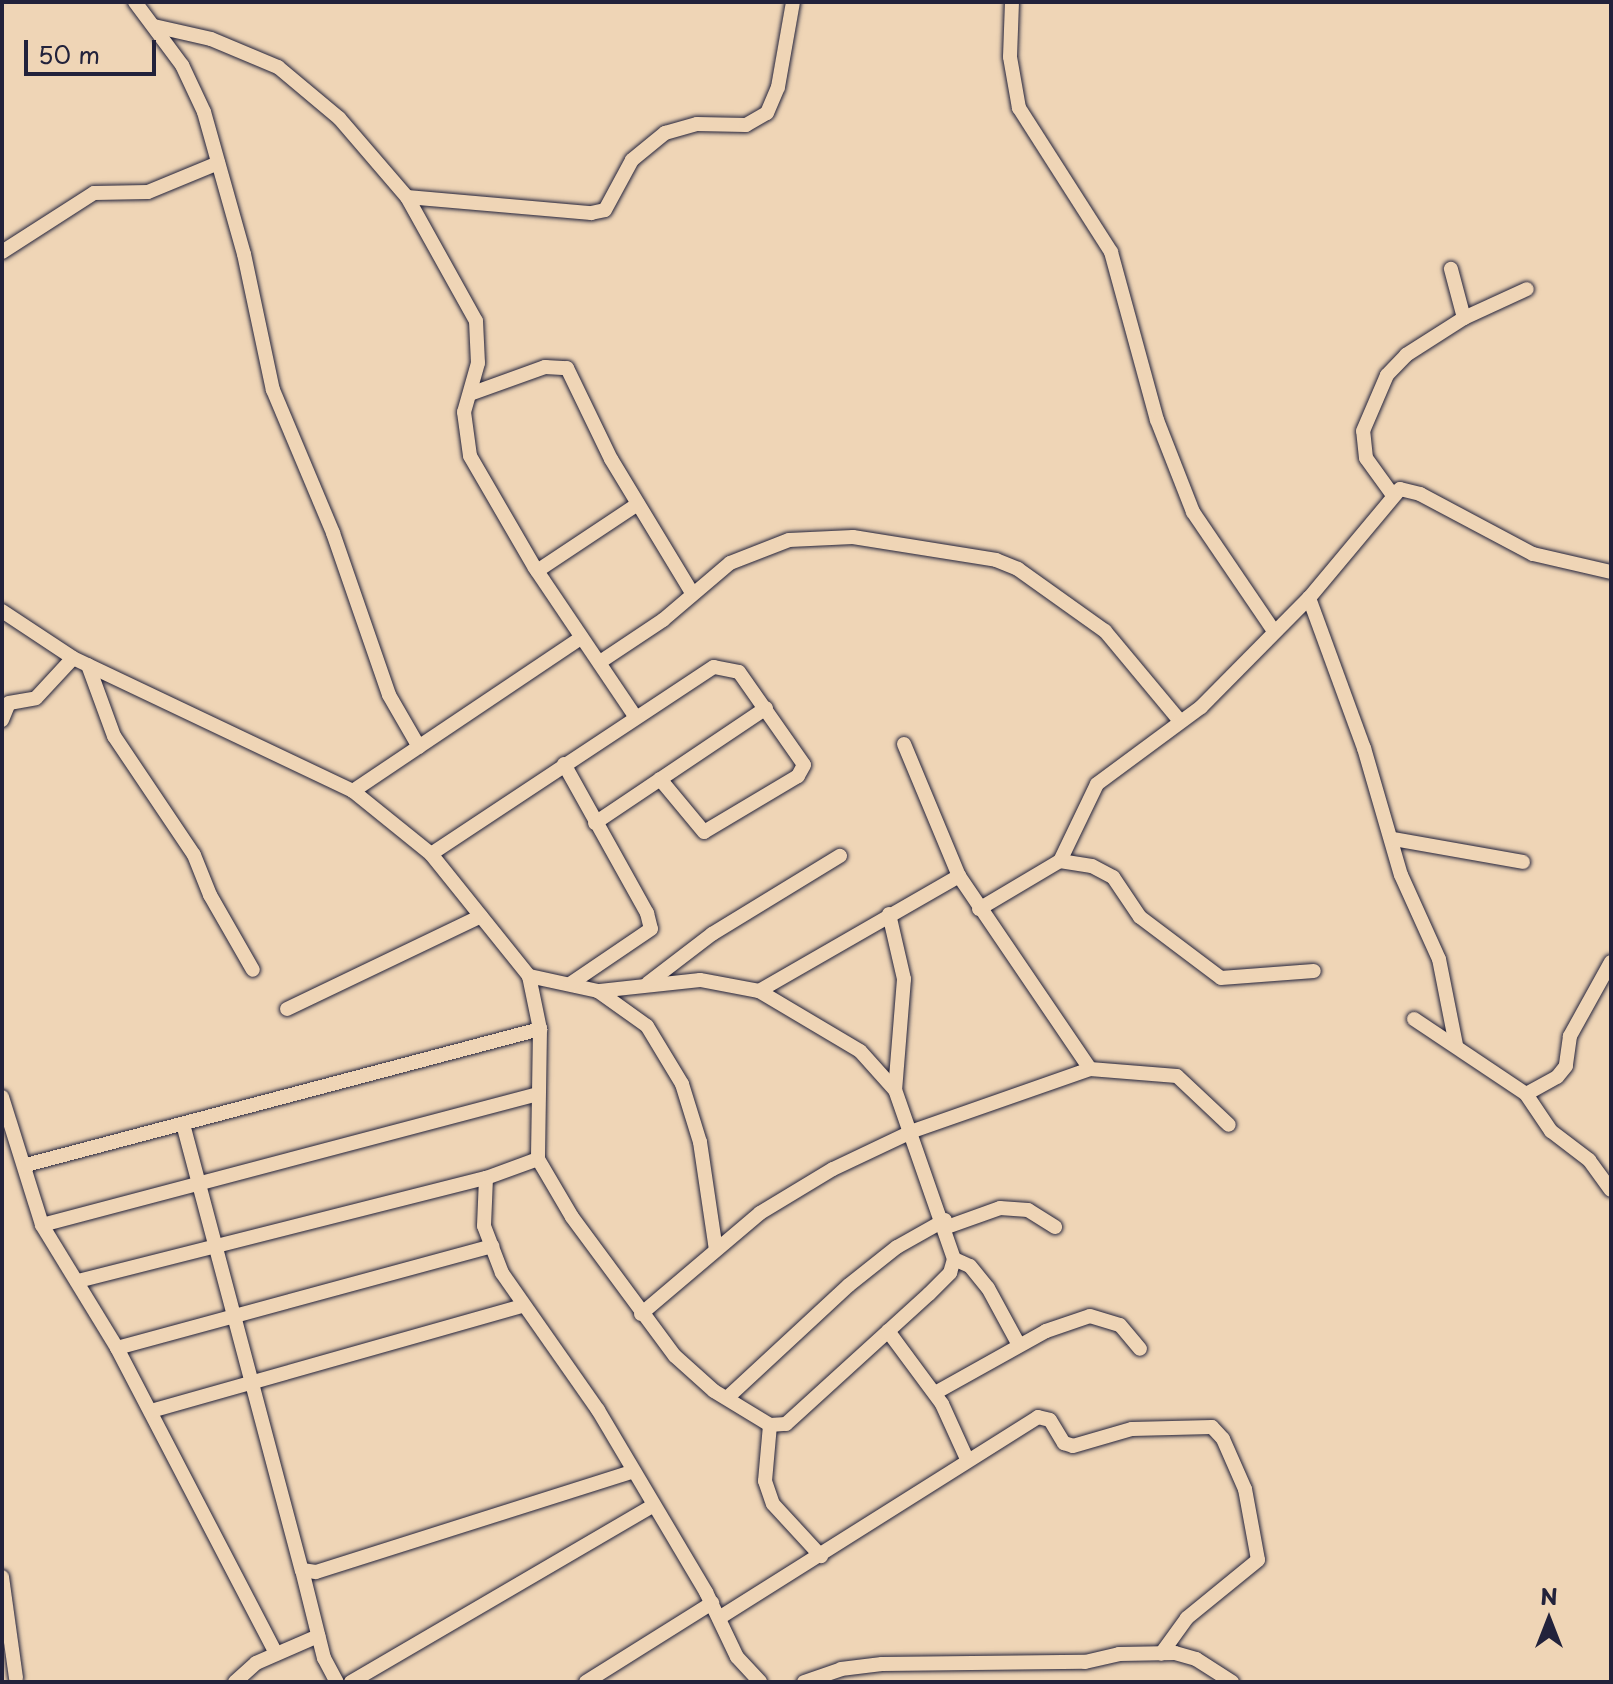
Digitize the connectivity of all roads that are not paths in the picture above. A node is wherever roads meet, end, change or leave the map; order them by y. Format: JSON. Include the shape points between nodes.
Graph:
{"nodes":[{"id":1,"x":135,"y":2,"type":"edge"},
{"id":2,"x":793,"y":2,"type":"edge"},
{"id":3,"x":1012,"y":2,"type":"edge"},
{"id":4,"x":154,"y":26,"type":"junction"},
{"id":5,"x":218,"y":163,"type":"junction"},
{"id":6,"x":407,"y":197,"type":"junction"},
{"id":7,"x":2,"y":252,"type":"edge"},
{"id":8,"x":1451,"y":269,"type":"dead end"},
{"id":9,"x":1527,"y":289,"type":"dead end"},
{"id":10,"x":1464,"y":318,"type":"junction"},
{"id":11,"x":470,"y":394,"type":"junction"},
{"id":12,"x":1392,"y":494,"type":"junction"},
{"id":13,"x":638,"y":504,"type":"junction"},
{"id":14,"x":537,"y":571,"type":"junction"},
{"id":15,"x":1611,"y":572,"type":"edge"},
{"id":16,"x":692,"y":593,"type":"junction"},
{"id":17,"x":1309,"y":598,"type":"junction"},
{"id":18,"x":2,"y":611,"type":"edge"},
{"id":19,"x":1274,"y":631,"type":"junction"},
{"id":20,"x":581,"y":638,"type":"junction"},
{"id":21,"x":73,"y":658,"type":"junction"},
{"id":22,"x":600,"y":662,"type":"junction"},
{"id":23,"x":88,"y":665,"type":"junction"},
{"id":24,"x":766,"y":708,"type":"junction"},
{"id":25,"x":635,"y":716,"type":"junction"},
{"id":26,"x":2,"y":720,"type":"edge"},
{"id":27,"x":1180,"y":721,"type":"junction"},
{"id":28,"x":904,"y":744,"type":"dead end"},
{"id":29,"x":419,"y":747,"type":"junction"},
{"id":30,"x":564,"y":764,"type":"junction"},
{"id":31,"x":660,"y":779,"type":"junction"},
{"id":32,"x":353,"y":791,"type":"junction"},
{"id":33,"x":595,"y":823,"type":"junction"},
{"id":34,"x":1394,"y":839,"type":"junction"},
{"id":35,"x":431,"y":854,"type":"junction"},
{"id":36,"x":840,"y":856,"type":"dead end"},
{"id":37,"x":1060,"y":861,"type":"junction"},
{"id":38,"x":1523,"y":862,"type":"dead end"},
{"id":39,"x":959,"y":876,"type":"junction"},
{"id":40,"x":979,"y":909,"type":"junction"},
{"id":41,"x":889,"y":914,"type":"junction"},
{"id":42,"x":481,"y":916,"type":"junction"},
{"id":43,"x":1611,"y":962,"type":"edge"},
{"id":44,"x":253,"y":970,"type":"dead end"},
{"id":45,"x":1314,"y":971,"type":"dead end"},
{"id":46,"x":529,"y":976,"type":"junction"},
{"id":47,"x":648,"y":983,"type":"junction"},
{"id":48,"x":570,"y":984,"type":"junction"},
{"id":49,"x":598,"y":991,"type":"junction"},
{"id":50,"x":759,"y":991,"type":"junction"},
{"id":51,"x":287,"y":1009,"type":"dead end"},
{"id":52,"x":1414,"y":1019,"type":"dead end"},
{"id":53,"x":540,"y":1029,"type":"junction"},
{"id":54,"x":1456,"y":1045,"type":"junction"},
{"id":55,"x":1090,"y":1069,"type":"junction"},
{"id":56,"x":895,"y":1090,"type":"junction"},
{"id":57,"x":538,"y":1094,"type":"junction"},
{"id":58,"x":1526,"y":1094,"type":"junction"},
{"id":59,"x":2,"y":1097,"type":"edge"},
{"id":60,"x":183,"y":1124,"type":"junction"},
{"id":61,"x":1229,"y":1125,"type":"dead end"},
{"id":62,"x":913,"y":1131,"type":"junction"},
{"id":63,"x":538,"y":1159,"type":"junction"},
{"id":64,"x":26,"y":1165,"type":"junction"},
{"id":65,"x":486,"y":1178,"type":"junction"},
{"id":66,"x":199,"y":1183,"type":"junction"},
{"id":67,"x":1611,"y":1190,"type":"edge"},
{"id":68,"x":946,"y":1223,"type":"junction"},
{"id":69,"x":42,"y":1225,"type":"junction"},
{"id":70,"x":1055,"y":1227,"type":"dead end"},
{"id":71,"x":213,"y":1246,"type":"junction"},
{"id":72,"x":492,"y":1246,"type":"junction"},
{"id":73,"x":716,"y":1250,"type":"junction"},
{"id":74,"x":954,"y":1259,"type":"junction"},
{"id":75,"x":78,"y":1281,"type":"junction"},
{"id":76,"x":523,"y":1306,"type":"junction"},
{"id":77,"x":231,"y":1314,"type":"junction"},
{"id":78,"x":641,"y":1314,"type":"junction"},
{"id":79,"x":888,"y":1331,"type":"junction"},
{"id":80,"x":1019,"y":1345,"type":"junction"},
{"id":81,"x":117,"y":1348,"type":"junction"},
{"id":82,"x":1140,"y":1349,"type":"dead end"},
{"id":83,"x":250,"y":1387,"type":"junction"},
{"id":84,"x":935,"y":1393,"type":"junction"},
{"id":85,"x":727,"y":1398,"type":"junction"},
{"id":86,"x":151,"y":1411,"type":"junction"},
{"id":87,"x":770,"y":1425,"type":"junction"},
{"id":88,"x":967,"y":1459,"type":"junction"},
{"id":89,"x":631,"y":1472,"type":"junction"},
{"id":90,"x":652,"y":1506,"type":"junction"},
{"id":91,"x":821,"y":1556,"type":"junction"},
{"id":92,"x":302,"y":1570,"type":"junction"},
{"id":93,"x":2,"y":1577,"type":"edge"},
{"id":94,"x":712,"y":1603,"type":"junction"},
{"id":95,"x":719,"y":1618,"type":"junction"},
{"id":96,"x":318,"y":1636,"type":"junction"},
{"id":97,"x":276,"y":1653,"type":"junction"},
{"id":98,"x":1161,"y":1654,"type":"junction"},
{"id":99,"x":16,"y":1678,"type":"dead end"},
{"id":100,"x":596,"y":1679,"type":"edge"},
{"id":101,"x":235,"y":1682,"type":"edge"},
{"id":102,"x":337,"y":1682,"type":"edge"},
{"id":103,"x":351,"y":1682,"type":"edge"},
{"id":104,"x":760,"y":1682,"type":"edge"},
{"id":105,"x":804,"y":1682,"type":"edge"},
{"id":106,"x":1232,"y":1682,"type":"edge"}],
"edges":[{"from":1,"to":4,"type":"street"},
{"from":2,"to":6,"type":"street","via":[[778,87],[767,113],[746,125],[697,124],[665,133],[632,160],[602,212]]},
{"from":3,"to":19,"type":"street","via":[[1010,57],[1019,108],[1111,252],[1157,420],[1193,512]]},
{"from":4,"to":5,"type":"street","via":[[198,100]]},
{"from":4,"to":6,"type":"street","via":[[211,39],[278,67],[339,118]]},
{"from":5,"to":7,"type":"street","via":[[148,192],[94,193]]},
{"from":5,"to":29,"type":"street","via":[[273,390],[333,533],[389,695]]},
{"from":6,"to":11,"type":"street","via":[[476,321],[478,363]]},
{"from":8,"to":10,"type":"street"},
{"from":9,"to":10,"type":"street"},
{"from":10,"to":12,"type":"street","via":[[1406,355],[1375,397],[1362,446]]},
{"from":11,"to":13,"type":"street","via":[[545,367],[567,368]]},
{"from":11,"to":14,"type":"street","via":[[464,422],[470,456]]},
{"from":12,"to":15,"type":"street","via":[[1409,489],[1533,554]]},
{"from":12,"to":17,"type":"street"},
{"from":13,"to":14,"type":"street"},
{"from":13,"to":16,"type":"street"},
{"from":14,"to":20,"type":"street"},
{"from":16,"to":22,"type":"street"},
{"from":16,"to":27,"type":"street","via":[[730,563],[804,539],[898,542],[996,560],[1018,569],[1105,631]]},
{"from":17,"to":19,"type":"street"},
{"from":17,"to":34,"type":"street"},
{"from":18,"to":21,"type":"street"},
{"from":19,"to":27,"type":"street","via":[[1201,707]]},
{"from":20,"to":22,"type":"street"},
{"from":20,"to":29,"type":"street"},
{"from":21,"to":23,"type":"street"},
{"from":21,"to":26,"type":"street","via":[[36,698],[9,703]]},
{"from":22,"to":25,"type":"street"},
{"from":23,"to":32,"type":"street"},
{"from":23,"to":44,"type":"street","via":[[114,736],[194,855],[210,895]]},
{"from":24,"to":25,"type":"street","via":[[739,672],[723,666],[694,677]]},
{"from":24,"to":31,"type":"street"},
{"from":24,"to":31,"type":"street","via":[[802,761],[798,776],[704,832]]},
{"from":25,"to":30,"type":"street"},
{"from":27,"to":37,"type":"street","via":[[1093,789]]},
{"from":28,"to":39,"type":"street"},
{"from":29,"to":32,"type":"street"},
{"from":30,"to":33,"type":"street"},
{"from":30,"to":35,"type":"street"},
{"from":31,"to":33,"type":"street"},
{"from":32,"to":35,"type":"street"},
{"from":33,"to":48,"type":"street","via":[[651,929]]},
{"from":34,"to":38,"type":"street"},
{"from":34,"to":54,"type":"street","via":[[1401,875],[1439,959]]},
{"from":35,"to":42,"type":"street"},
{"from":36,"to":47,"type":"street","via":[[712,934]]},
{"from":37,"to":40,"type":"street"},
{"from":37,"to":45,"type":"street","via":[[1092,866],[1113,877],[1140,917],[1221,978]]},
{"from":39,"to":40,"type":"street"},
{"from":39,"to":41,"type":"street"},
{"from":40,"to":55,"type":"street"},
{"from":41,"to":50,"type":"street"},
{"from":41,"to":56,"type":"street","via":[[904,979]]},
{"from":42,"to":46,"type":"street"},
{"from":42,"to":51,"type":"street"},
{"from":43,"to":58,"type":"street","via":[[1570,1036],[1566,1066]]},
{"from":46,"to":48,"type":"street"},
{"from":46,"to":53,"type":"street"},
{"from":47,"to":49,"type":"street"},
{"from":47,"to":50,"type":"street","via":[[700,980]]},
{"from":48,"to":49,"type":"street"},
{"from":49,"to":73,"type":"street","via":[[647,1026],[682,1084],[700,1142]]},
{"from":50,"to":56,"type":"street","via":[[860,1051]]},
{"from":52,"to":54,"type":"street"},
{"from":53,"to":57,"type":"street"},
{"from":53,"to":60,"type":"street"},
{"from":54,"to":58,"type":"street"},
{"from":55,"to":61,"type":"street","via":[[1177,1076]]},
{"from":55,"to":62,"type":"street"},
{"from":56,"to":62,"type":"street"},
{"from":57,"to":63,"type":"street"},
{"from":57,"to":66,"type":"street"},
{"from":58,"to":67,"type":"street","via":[[1551,1131],[1589,1160]]},
{"from":59,"to":64,"type":"street"},
{"from":60,"to":64,"type":"street"},
{"from":60,"to":66,"type":"street"},
{"from":62,"to":68,"type":"street"},
{"from":62,"to":73,"type":"street","via":[[772,1206]]},
{"from":63,"to":65,"type":"street"},
{"from":63,"to":78,"type":"street"},
{"from":64,"to":69,"type":"street"},
{"from":65,"to":71,"type":"street"},
{"from":65,"to":72,"type":"street","via":[[484,1226]]},
{"from":66,"to":69,"type":"street"},
{"from":66,"to":71,"type":"street"},
{"from":68,"to":70,"type":"street","via":[[1000,1208],[1028,1210]]},
{"from":68,"to":74,"type":"street"},
{"from":68,"to":85,"type":"street","via":[[897,1247],[849,1285]]},
{"from":69,"to":75,"type":"street"},
{"from":71,"to":75,"type":"street"},
{"from":71,"to":77,"type":"street"},
{"from":72,"to":76,"type":"street"},
{"from":72,"to":77,"type":"street"},
{"from":73,"to":78,"type":"street"},
{"from":74,"to":79,"type":"street","via":[[950,1273]]},
{"from":74,"to":80,"type":"street","via":[[970,1266],[988,1288]]},
{"from":75,"to":81,"type":"street"},
{"from":76,"to":83,"type":"street"},
{"from":76,"to":89,"type":"street","via":[[598,1410]]},
{"from":77,"to":81,"type":"street"},
{"from":77,"to":83,"type":"street"},
{"from":78,"to":85,"type":"street","via":[[675,1356]]},
{"from":79,"to":84,"type":"street"},
{"from":79,"to":87,"type":"street","via":[[786,1424]]},
{"from":80,"to":82,"type":"street","via":[[1099,1316],[1120,1325]]},
{"from":80,"to":84,"type":"street"},
{"from":81,"to":86,"type":"street"},
{"from":83,"to":86,"type":"street"},
{"from":83,"to":92,"type":"street"},
{"from":84,"to":88,"type":"street"},
{"from":85,"to":87,"type":"street"},
{"from":86,"to":97,"type":"street"},
{"from":87,"to":91,"type":"street","via":[[765,1481],[773,1504]]},
{"from":88,"to":91,"type":"street"},
{"from":88,"to":98,"type":"street","via":[[1038,1417],[1050,1420],[1064,1443],[1073,1446],[1132,1429],[1204,1426],[1218,1431],[1245,1489],[1258,1560],[1187,1618]]},
{"from":89,"to":90,"type":"street"},
{"from":89,"to":92,"type":"street","via":[[316,1572]]},
{"from":90,"to":94,"type":"street"},
{"from":90,"to":103,"type":"street"},
{"from":91,"to":95,"type":"street"},
{"from":92,"to":96,"type":"street"},
{"from":93,"to":99,"type":"street"},
{"from":94,"to":95,"type":"street"},
{"from":94,"to":100,"type":"street"},
{"from":95,"to":104,"type":"street","via":[[737,1657]]},
{"from":96,"to":97,"type":"street"},
{"from":96,"to":102,"type":"street"},
{"from":97,"to":101,"type":"street"},
{"from":98,"to":105,"type":"street","via":[[1119,1654],[1085,1662],[882,1664],[841,1669]]},
{"from":98,"to":106,"type":"street","via":[[1196,1659]]}]}
